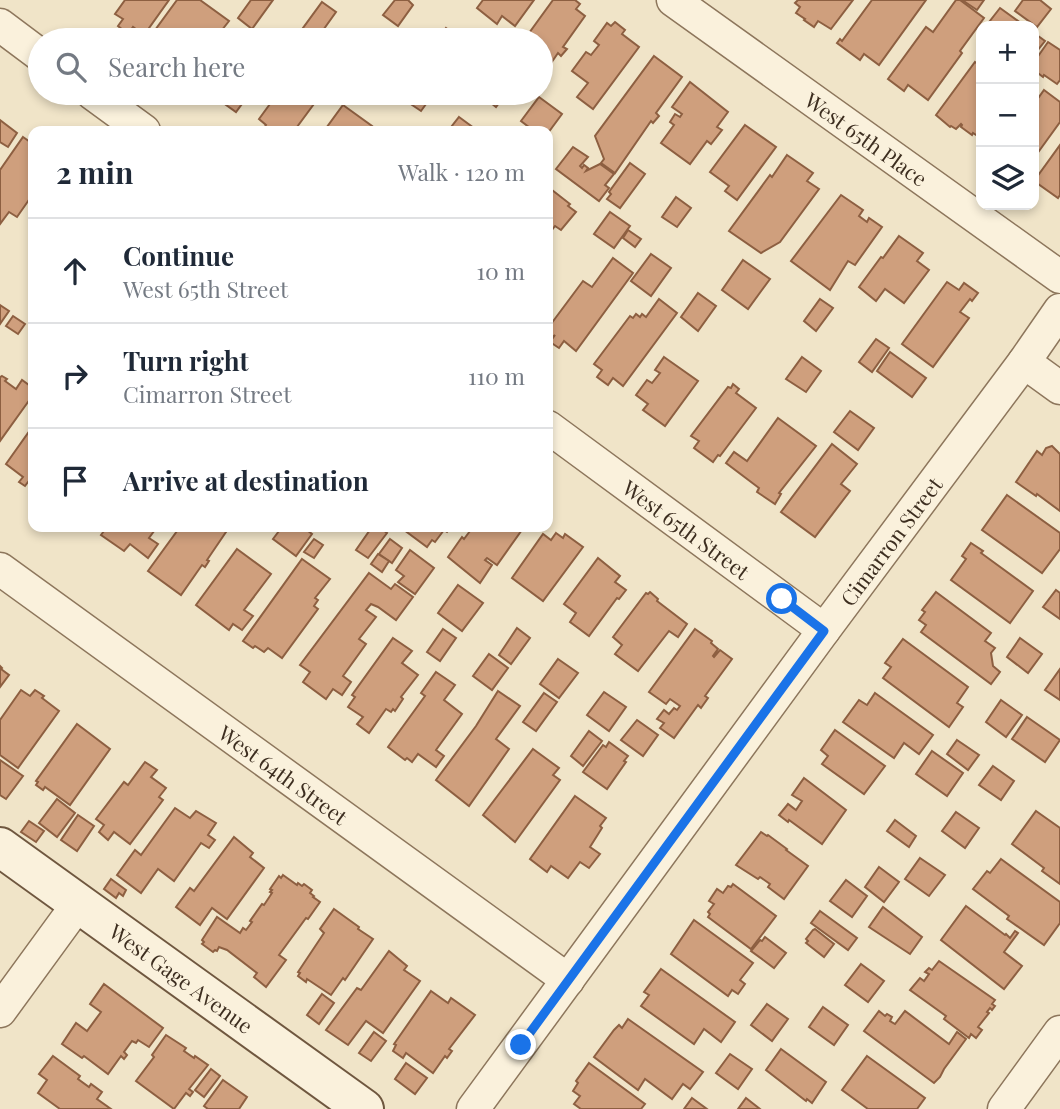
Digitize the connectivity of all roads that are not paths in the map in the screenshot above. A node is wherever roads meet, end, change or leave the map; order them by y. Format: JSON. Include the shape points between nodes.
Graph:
{"nodes":[{"id":1,"x":673,"y":0,"type":"edge"},
{"id":2,"x":0,"y":26,"type":"edge"},
{"id":3,"x":28,"y":46,"type":"edge"},
{"id":4,"x":108,"y":105,"type":"edge"},
{"id":5,"x":137,"y":126,"type":"edge"},
{"id":6,"x":1060,"y":277,"type":"edge"},
{"id":7,"x":1060,"y":310,"type":"edge"},
{"id":8,"x":1024,"y":362,"type":"junction"},
{"id":9,"x":1060,"y":388,"type":"edge"},
{"id":10,"x":553,"y":431,"type":"edge"},
{"id":11,"x":0,"y":569,"type":"edge"},
{"id":12,"x":824,"y":631,"type":"junction"},
{"id":13,"x":0,"y":847,"type":"edge"},
{"id":14,"x":79,"y":904,"type":"junction"},
{"id":15,"x":568,"y":980,"type":"junction"},
{"id":16,"x":0,"y":1011,"type":"edge"},
{"id":17,"x":1060,"y":1032,"type":"edge"},
{"id":18,"x":364,"y":1109,"type":"edge"},
{"id":19,"x":474,"y":1109,"type":"edge"},
{"id":20,"x":1004,"y":1109,"type":"edge"}],
"edges":[{"from":1,"to":6,"type":"street","name":"West 65th Place"},
{"from":2,"to":3,"type":"street"},
{"from":4,"to":5,"type":"street"},
{"from":7,"to":8,"type":"street","name":"Cimarron Street"},
{"from":8,"to":9,"type":"street"},
{"from":8,"to":12,"type":"street","name":"Cimarron Street"},
{"from":10,"to":12,"type":"street","name":"West 65th Street"},
{"from":11,"to":15,"type":"street","name":"West 64th Street"},
{"from":12,"to":15,"type":"street","name":"Cimarron Street"},
{"from":13,"to":14,"type":"street","name":"West Gage Avenue"},
{"from":14,"to":16,"type":"street"},
{"from":14,"to":18,"type":"street","name":"West Gage Avenue"},
{"from":15,"to":19,"type":"street","name":"Cimarron Street"},
{"from":17,"to":20,"type":"street"}]}
